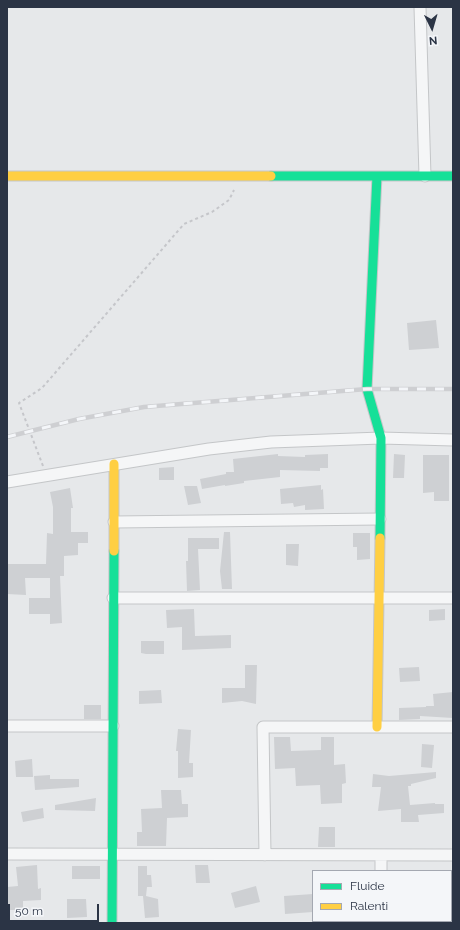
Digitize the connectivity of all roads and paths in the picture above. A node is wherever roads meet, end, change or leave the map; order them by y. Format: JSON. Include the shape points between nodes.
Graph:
{"nodes":[{"id":1,"x":420,"y":7,"type":"edge"},
{"id":2,"x":7,"y":176,"type":"edge"},
{"id":3,"x":240,"y":176,"type":"junction"},
{"id":4,"x":377,"y":176,"type":"junction"},
{"id":5,"x":425,"y":176,"type":"junction"},
{"id":6,"x":453,"y":176,"type":"edge"},
{"id":7,"x":381,"y":438,"type":"junction"},
{"id":8,"x":453,"y":440,"type":"edge"},
{"id":9,"x":114,"y":464,"type":"junction"},
{"id":10,"x":47,"y":475,"type":"junction"},
{"id":11,"x":7,"y":482,"type":"edge"},
{"id":12,"x":380,"y":519,"type":"junction"},
{"id":13,"x":114,"y":522,"type":"junction"},
{"id":14,"x":113,"y":598,"type":"junction"},
{"id":15,"x":379,"y":598,"type":"junction"},
{"id":16,"x":453,"y":598,"type":"edge"},
{"id":17,"x":7,"y":726,"type":"edge"},
{"id":18,"x":113,"y":726,"type":"junction"},
{"id":19,"x":377,"y":727,"type":"junction"},
{"id":20,"x":453,"y":727,"type":"edge"},
{"id":21,"x":7,"y":854,"type":"edge"},
{"id":22,"x":112,"y":855,"type":"junction"},
{"id":23,"x":265,"y":855,"type":"junction"},
{"id":24,"x":381,"y":855,"type":"junction"},
{"id":25,"x":453,"y":855,"type":"edge"},
{"id":26,"x":381,"y":870,"type":"edge"},
{"id":27,"x":112,"y":923,"type":"edge"}],
"edges":[{"from":1,"to":5,"type":"street"},
{"from":2,"to":3,"type":"street"},
{"from":3,"to":4,"type":"street"},
{"from":3,"to":10,"type":"path","via":[[229,200],[212,212],[184,224],[42,388],[19,404]]},
{"from":4,"to":5,"type":"street"},
{"from":4,"to":7,"type":"street","via":[[367,389]]},
{"from":5,"to":6,"type":"street"},
{"from":7,"to":8,"type":"street"},
{"from":7,"to":9,"type":"street","via":[[271,442]]},
{"from":7,"to":12,"type":"street"},
{"from":9,"to":10,"type":"street"},
{"from":9,"to":13,"type":"street"},
{"from":10,"to":11,"type":"street"},
{"from":12,"to":13,"type":"street"},
{"from":12,"to":15,"type":"street"},
{"from":13,"to":14,"type":"street"},
{"from":14,"to":15,"type":"street"},
{"from":14,"to":18,"type":"street"},
{"from":15,"to":16,"type":"street"},
{"from":15,"to":19,"type":"street"},
{"from":17,"to":18,"type":"street"},
{"from":18,"to":22,"type":"street"},
{"from":19,"to":20,"type":"street"},
{"from":19,"to":23,"type":"street","via":[[263,727]]},
{"from":21,"to":22,"type":"street"},
{"from":22,"to":23,"type":"street"},
{"from":22,"to":27,"type":"street"},
{"from":23,"to":24,"type":"street"},
{"from":24,"to":25,"type":"street"},
{"from":24,"to":26,"type":"street"}]}
